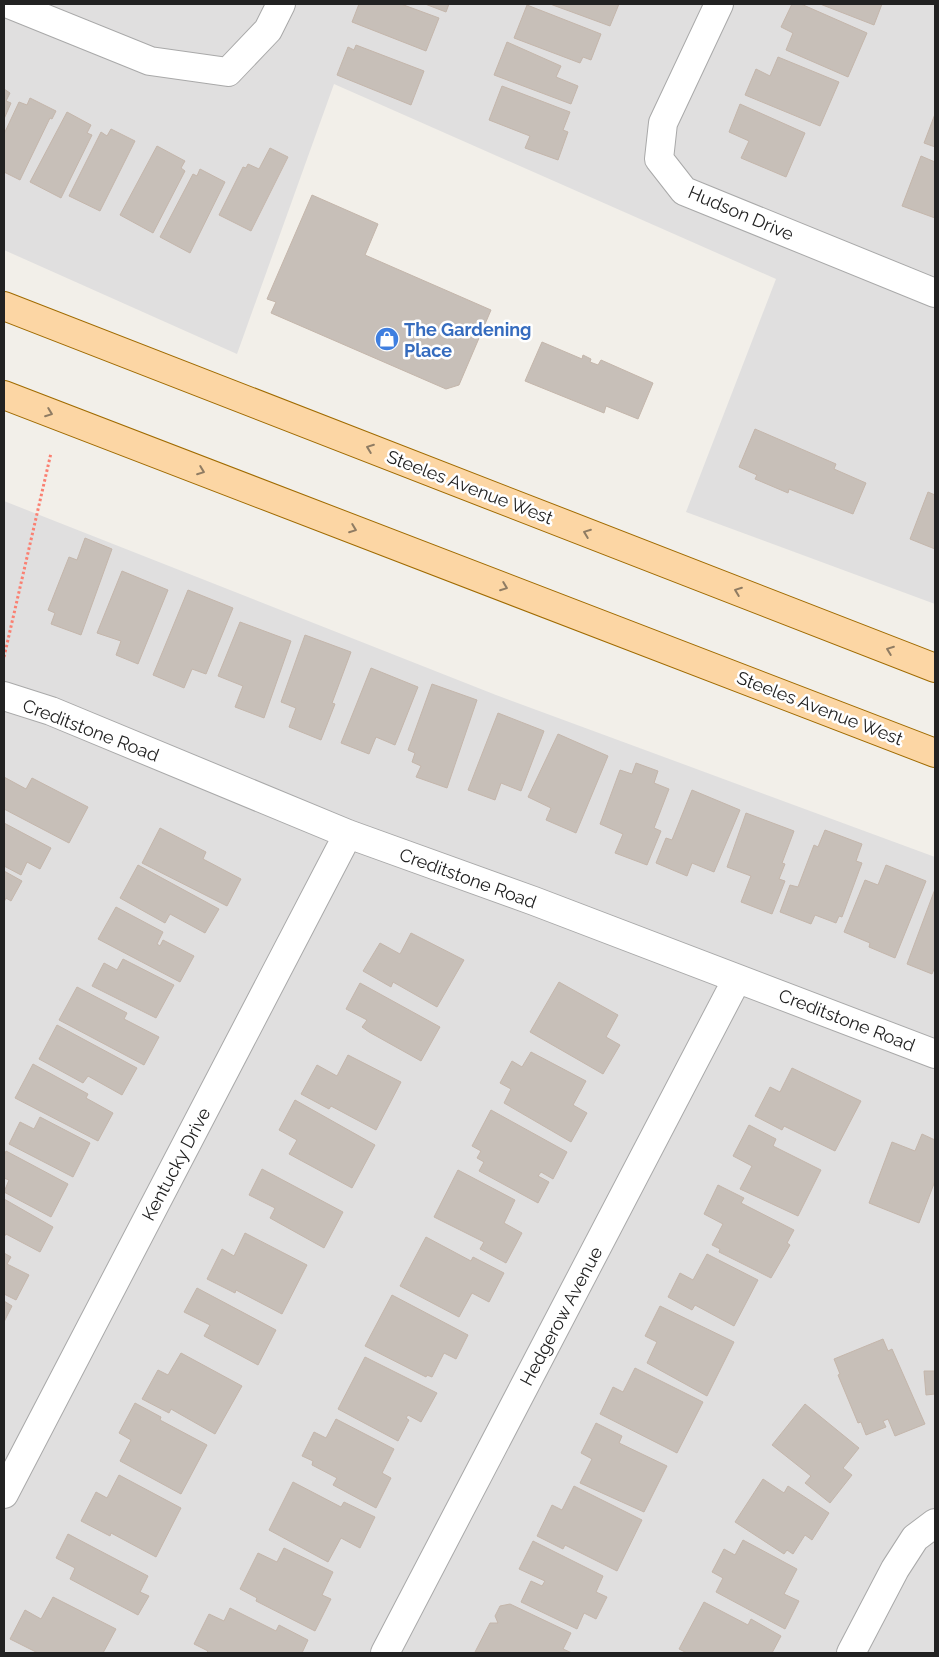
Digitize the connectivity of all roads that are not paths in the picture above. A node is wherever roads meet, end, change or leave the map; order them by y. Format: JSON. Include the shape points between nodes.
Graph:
{"nodes":[{"id":1,"x":9,"y":4,"type":"edge"},
{"id":2,"x":280,"y":4,"type":"edge"},
{"id":3,"x":719,"y":4,"type":"edge"},
{"id":4,"x":935,"y":293,"type":"edge"},
{"id":5,"x":4,"y":306,"type":"edge"},
{"id":6,"x":4,"y":395,"type":"edge"},
{"id":7,"x":935,"y":668,"type":"edge"},
{"id":8,"x":4,"y":696,"type":"edge"},
{"id":9,"x":935,"y":753,"type":"edge"},
{"id":10,"x":348,"y":834,"type":"junction"},
{"id":11,"x":737,"y":979,"type":"junction"},
{"id":12,"x":935,"y":1054,"type":"edge"},
{"id":13,"x":4,"y":1494,"type":"edge"},
{"id":14,"x":935,"y":1523,"type":"edge"},
{"id":15,"x":385,"y":1653,"type":"edge"},
{"id":16,"x":851,"y":1653,"type":"edge"}],
"edges":[{"from":1,"to":2,"type":"street","via":[[150,61],[228,72],[268,30]]},
{"from":3,"to":4,"type":"street","name":"Hudson Drive","via":[[663,123],[659,159],[684,191]]},
{"from":7,"to":5,"type":"main road","name":"Steeles Avenue West","one_way":true},
{"from":6,"to":9,"type":"main road","name":"Steeles Avenue West","one_way":true},
{"from":8,"to":10,"type":"street","name":"Creditstone Road","via":[[51,711]]},
{"from":10,"to":11,"type":"street","name":"Creditstone Road"},
{"from":10,"to":13,"type":"street","name":"Kentucky Drive"},
{"from":11,"to":12,"type":"street","name":"Creditstone Road"},
{"from":11,"to":15,"type":"street","name":"Hedgerow Avenue"},
{"from":14,"to":16,"type":"street","via":[[914,1538],[894,1569]]}]}
